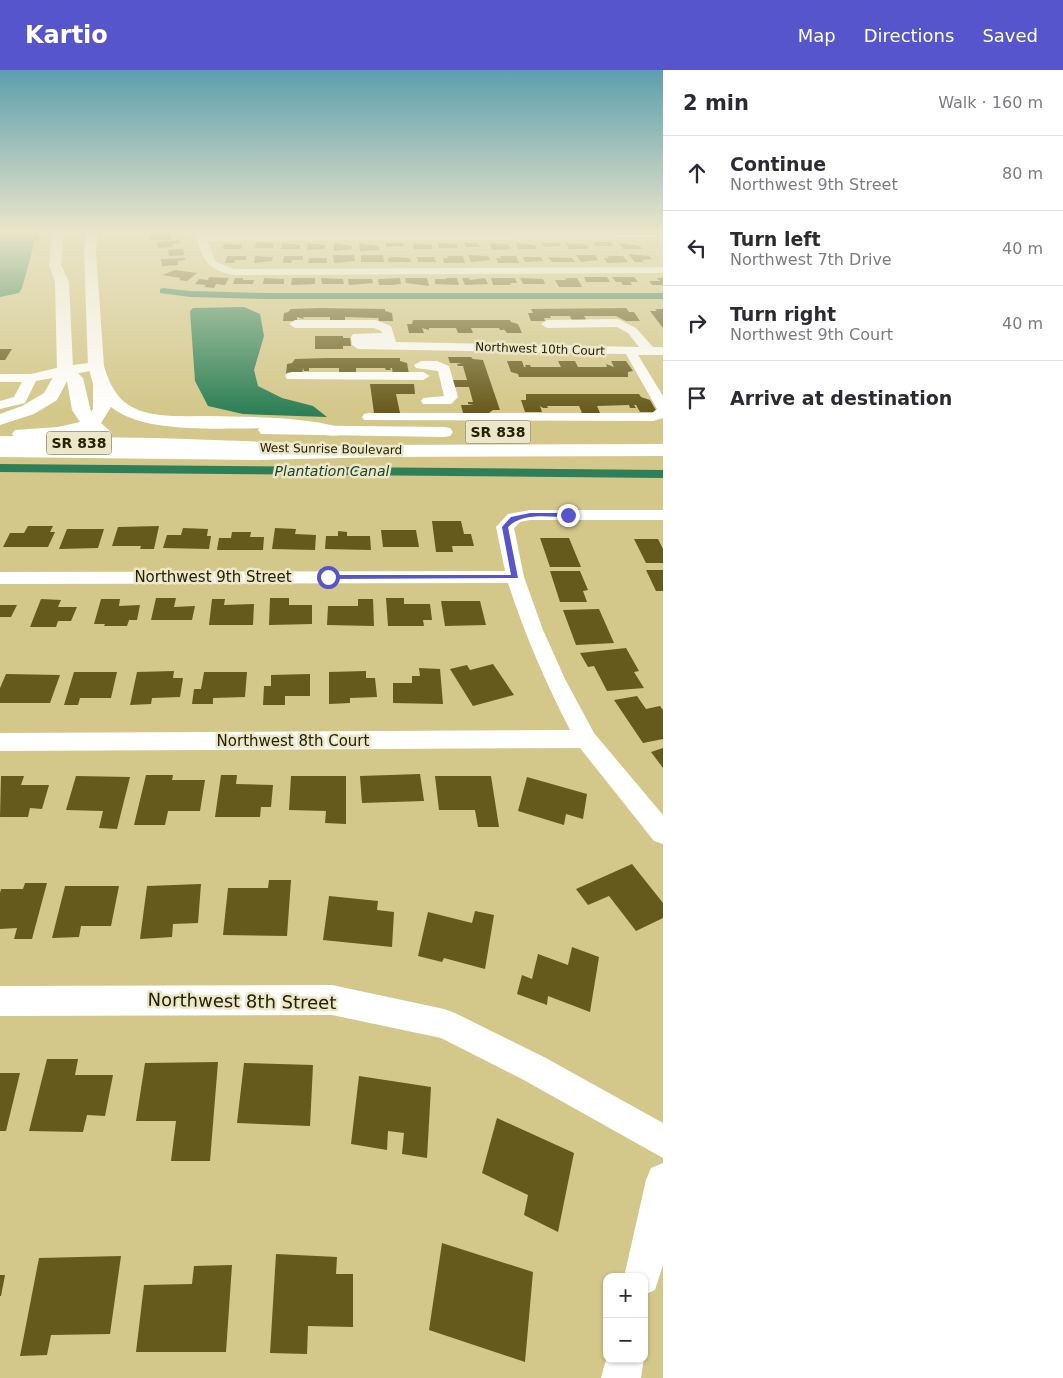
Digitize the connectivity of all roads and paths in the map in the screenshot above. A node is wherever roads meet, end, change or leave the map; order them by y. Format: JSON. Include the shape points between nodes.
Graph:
{"nodes":[{"id":1,"x":62,"y":292,"type":"edge"},
{"id":2,"x":92,"y":292,"type":"edge"},
{"id":3,"x":295,"y":324,"type":"dead end"},
{"id":4,"x":547,"y":324,"type":"dead end"},
{"id":5,"x":417,"y":348,"type":"junction"},
{"id":6,"x":630,"y":351,"type":"junction"},
{"id":7,"x":649,"y":351,"type":"junction"},
{"id":8,"x":663,"y":351,"type":"edge"},
{"id":9,"x":96,"y":366,"type":"junction"},
{"id":10,"x":65,"y":370,"type":"junction"},
{"id":11,"x":422,"y":371,"type":"junction"},
{"id":12,"x":292,"y":376,"type":"dead end"},
{"id":13,"x":0,"y":378,"type":"edge"},
{"id":14,"x":31,"y":378,"type":"junction"},
{"id":15,"x":101,"y":384,"type":"junction"},
{"id":16,"x":24,"y":392,"type":"junction"},
{"id":17,"x":0,"y":393,"type":"edge"},
{"id":18,"x":428,"y":401,"type":"junction"},
{"id":19,"x":0,"y":405,"type":"edge"},
{"id":20,"x":663,"y":409,"type":"edge"},
{"id":21,"x":369,"y":417,"type":"dead end"},
{"id":22,"x":432,"y":418,"type":"junction"},
{"id":23,"x":0,"y":421,"type":"edge"},
{"id":24,"x":90,"y":425,"type":"junction"},
{"id":25,"x":334,"y":432,"type":"junction"},
{"id":26,"x":663,"y":433,"type":"edge"},
{"id":27,"x":0,"y":434,"type":"edge"},
{"id":28,"x":0,"y":442,"type":"edge"},
{"id":29,"x":157,"y":444,"type":"junction"},
{"id":30,"x":663,"y":450,"type":"edge"},
{"id":31,"x":0,"y":451,"type":"edge"},
{"id":32,"x":388,"y":451,"type":"junction"},
{"id":33,"x":663,"y":515,"type":"edge"},
{"id":34,"x":515,"y":577,"type":"junction"},
{"id":35,"x":0,"y":578,"type":"edge"},
{"id":36,"x":586,"y":739,"type":"junction"},
{"id":37,"x":0,"y":742,"type":"edge"},
{"id":38,"x":663,"y":833,"type":"edge"},
{"id":39,"x":0,"y":1001,"type":"edge"},
{"id":40,"x":663,"y":1141,"type":"edge"},
{"id":41,"x":663,"y":1180,"type":"edge"},
{"id":42,"x":643,"y":1273,"type":"edge"},
{"id":43,"x":624,"y":1363,"type":"edge"},
{"id":44,"x":621,"y":1378,"type":"edge"}],
"edges":[{"from":1,"to":10,"type":"main road"},
{"from":2,"to":9,"type":"main road"},
{"from":3,"to":5,"type":"street","name":"Northwest 10th Court","via":[[376,324],[388,329],[389,341]]},
{"from":4,"to":7,"type":"street","via":[[627,325]]},
{"from":5,"to":6,"type":"street","name":"Northwest 10th Court","via":[[514,347],[526,360],[606,359],[601,351]]},
{"from":5,"to":11,"type":"street"},
{"from":6,"to":7,"type":"street","name":"Northwest 10th Court"},
{"from":6,"to":20,"type":"street"},
{"from":7,"to":8,"type":"street","name":"Northwest 10th Court"},
{"from":9,"to":10,"type":"street"},
{"from":9,"to":15,"type":"main road"},
{"from":10,"to":14,"type":"street"},
{"from":10,"to":23,"type":"main road","via":[[52,396]]},
{"from":10,"to":24,"type":"main road","via":[[75,378],[80,412]]},
{"from":11,"to":12,"type":"street"},
{"from":11,"to":18,"type":"street"},
{"from":11,"to":18,"type":"street","via":[[437,365],[444,368],[451,397],[446,401]]},
{"from":13,"to":14,"type":"street"},
{"from":14,"to":16,"type":"street"},
{"from":15,"to":24,"type":"main road","via":[[102,409]]},
{"from":15,"to":25,"type":"main road","via":[[117,404],[144,417],[176,421],[300,424]]},
{"from":16,"to":17,"type":"street"},
{"from":16,"to":19,"type":"street","via":[[20,400]]},
{"from":18,"to":22,"type":"street"},
{"from":20,"to":22,"type":"street","via":[[659,416],[653,417]]},
{"from":21,"to":22,"type":"street"},
{"from":23,"to":24,"type":"main road","name":"West Sunrise Boulevard","number":"SR 838"},
{"from":24,"to":25,"type":"main road","name":"West Sunrise Boulevard","number":"SR 838"},
{"from":24,"to":27,"type":"main road","via":[[58,432]]},
{"from":24,"to":29,"type":"main road","via":[[106,435]]},
{"from":25,"to":26,"type":"main road","name":"West Sunrise Boulevard","number":"SR 838"},
{"from":28,"to":29,"type":"main road","name":"West Sunrise Boulevard","number":"SR 838"},
{"from":29,"to":32,"type":"main road","name":"West Sunrise Boulevard","number":"SR 838"},
{"from":30,"to":32,"type":"main road","name":"West Sunrise Boulevard","number":"SR 838"},
{"from":31,"to":32,"type":"main road","via":[[256,454]]},
{"from":33,"to":34,"type":"street","via":[[530,515],[514,518],[505,527]]},
{"from":34,"to":35,"type":"street","name":"Northwest 9th Street"},
{"from":34,"to":36,"type":"street","via":[[554,679]]},
{"from":36,"to":37,"type":"street","name":"Northwest 8th Court"},
{"from":36,"to":38,"type":"street"},
{"from":39,"to":40,"type":"street","name":"Northwest 8th Street","via":[[332,1000],[444,1024],[534,1068]]},
{"from":41,"to":42,"type":"street"},
{"from":43,"to":44,"type":"street"}]}
